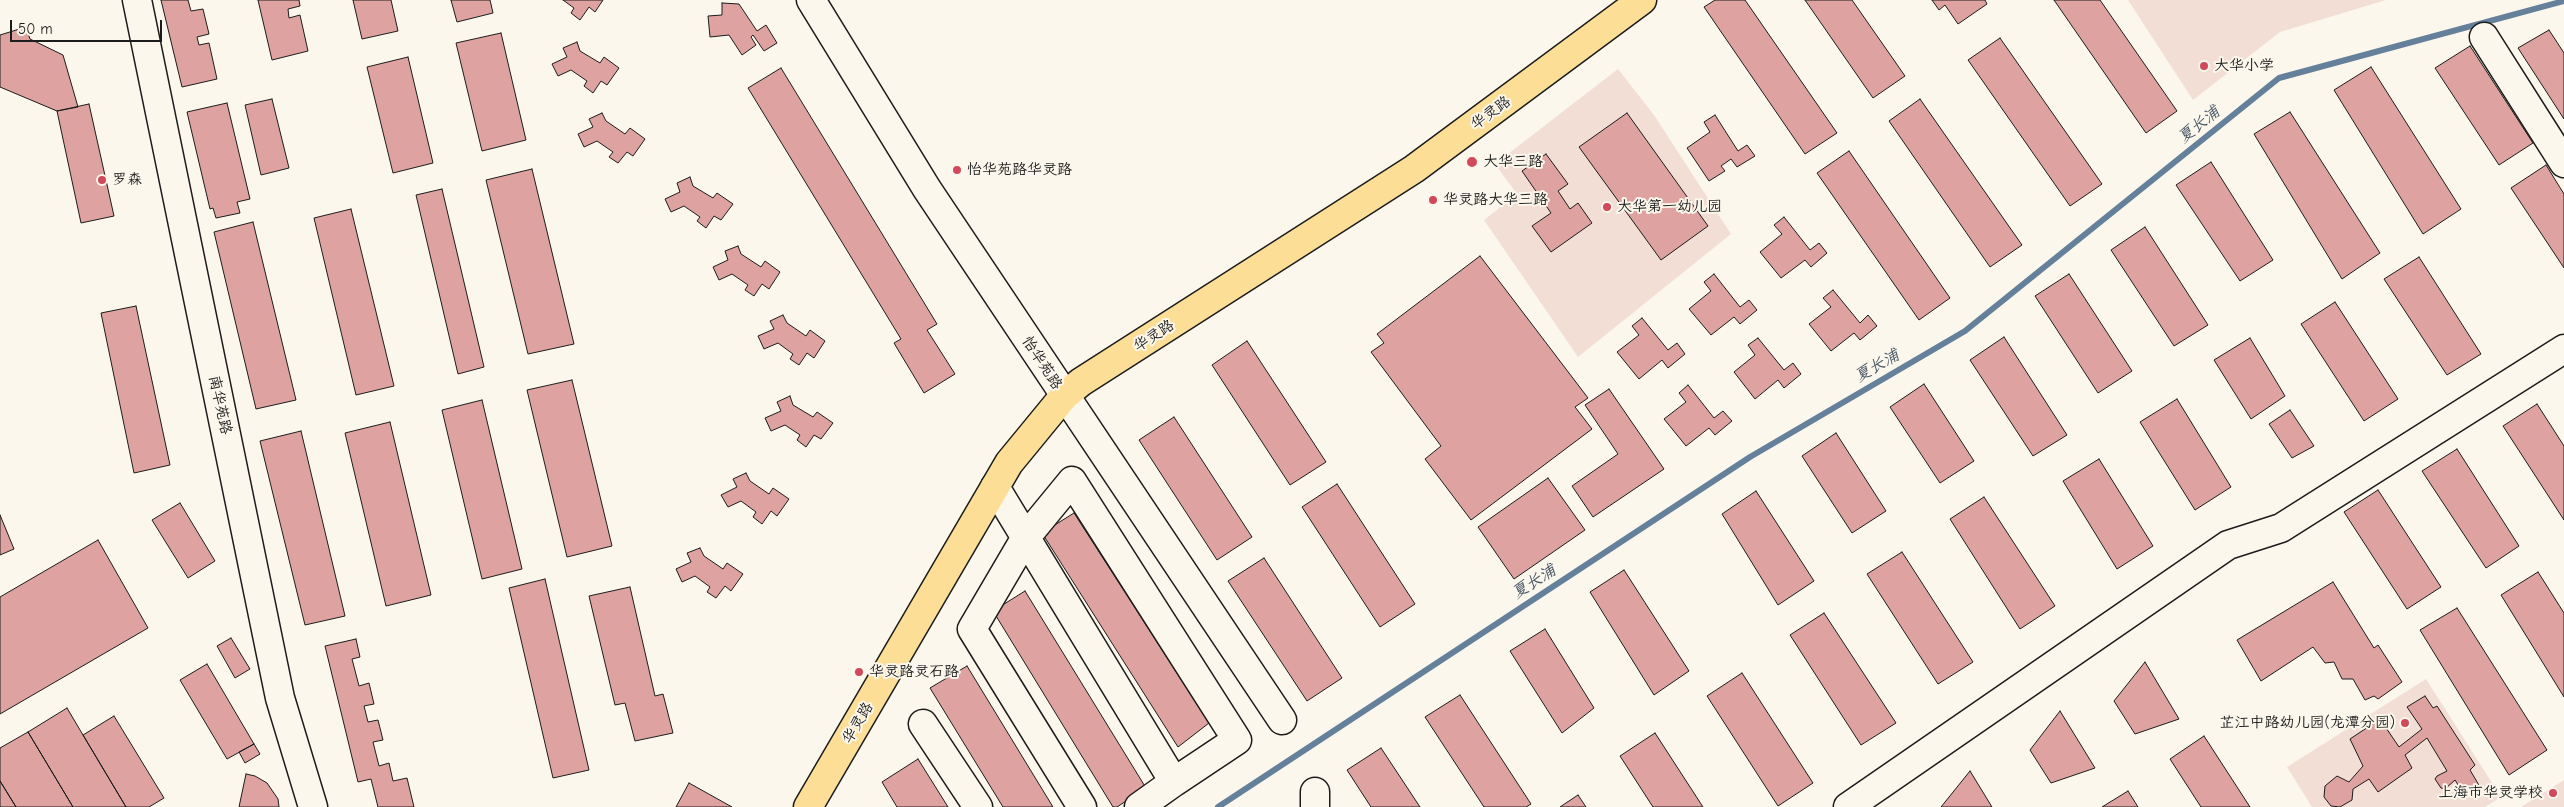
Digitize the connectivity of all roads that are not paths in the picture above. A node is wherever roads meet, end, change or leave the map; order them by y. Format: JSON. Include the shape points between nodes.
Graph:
{"nodes":[{"id":1,"x":137,"y":0,"type":"edge"},
{"id":2,"x":811,"y":0,"type":"edge"},
{"id":3,"x":1642,"y":0,"type":"edge"},
{"id":4,"x":2484,"y":37,"type":"dead end"},
{"id":5,"x":2564,"y":163,"type":"edge"},
{"id":6,"x":2564,"y":349,"type":"edge"},
{"id":7,"x":1064,"y":396,"type":"junction"},
{"id":8,"x":995,"y":487,"type":"junction"},
{"id":9,"x":1026,"y":537,"type":"junction"},
{"id":10,"x":1282,"y":720,"type":"dead end"},
{"id":11,"x":923,"y":724,"type":"dead end"},
{"id":12,"x":1174,"y":782,"type":"junction"},
{"id":13,"x":313,"y":807,"type":"edge"},
{"id":14,"x":808,"y":807,"type":"edge"},
{"id":15,"x":978,"y":807,"type":"edge"},
{"id":16,"x":1082,"y":807,"type":"edge"},
{"id":17,"x":1139,"y":807,"type":"edge"},
{"id":18,"x":1848,"y":807,"type":"edge"}],
"edges":[{"from":1,"to":13,"type":"street","name":"南华苑路","via":[[280,698]]},
{"from":2,"to":7,"type":"street","name":"怡华苑路","via":[[927,189]]},
{"from":3,"to":7,"type":"main road","name":"华灵路","via":[[1414,169]]},
{"from":4,"to":5,"type":"street"},
{"from":6,"to":18,"type":"street","via":[[2281,528],[2228,545]]},
{"from":7,"to":8,"type":"main road","name":"华灵路","via":[[1009,463]]},
{"from":7,"to":10,"type":"street","name":"怡华苑路"},
{"from":8,"to":9,"type":"street"},
{"from":8,"to":14,"type":"main road","name":"华灵路"},
{"from":9,"to":12,"type":"street"},
{"from":9,"to":12,"type":"street","via":[[1072,481],[1237,740]]},
{"from":9,"to":16,"type":"street","via":[[972,630]]},
{"from":11,"to":15,"type":"street"},
{"from":12,"to":17,"type":"street"}]}
